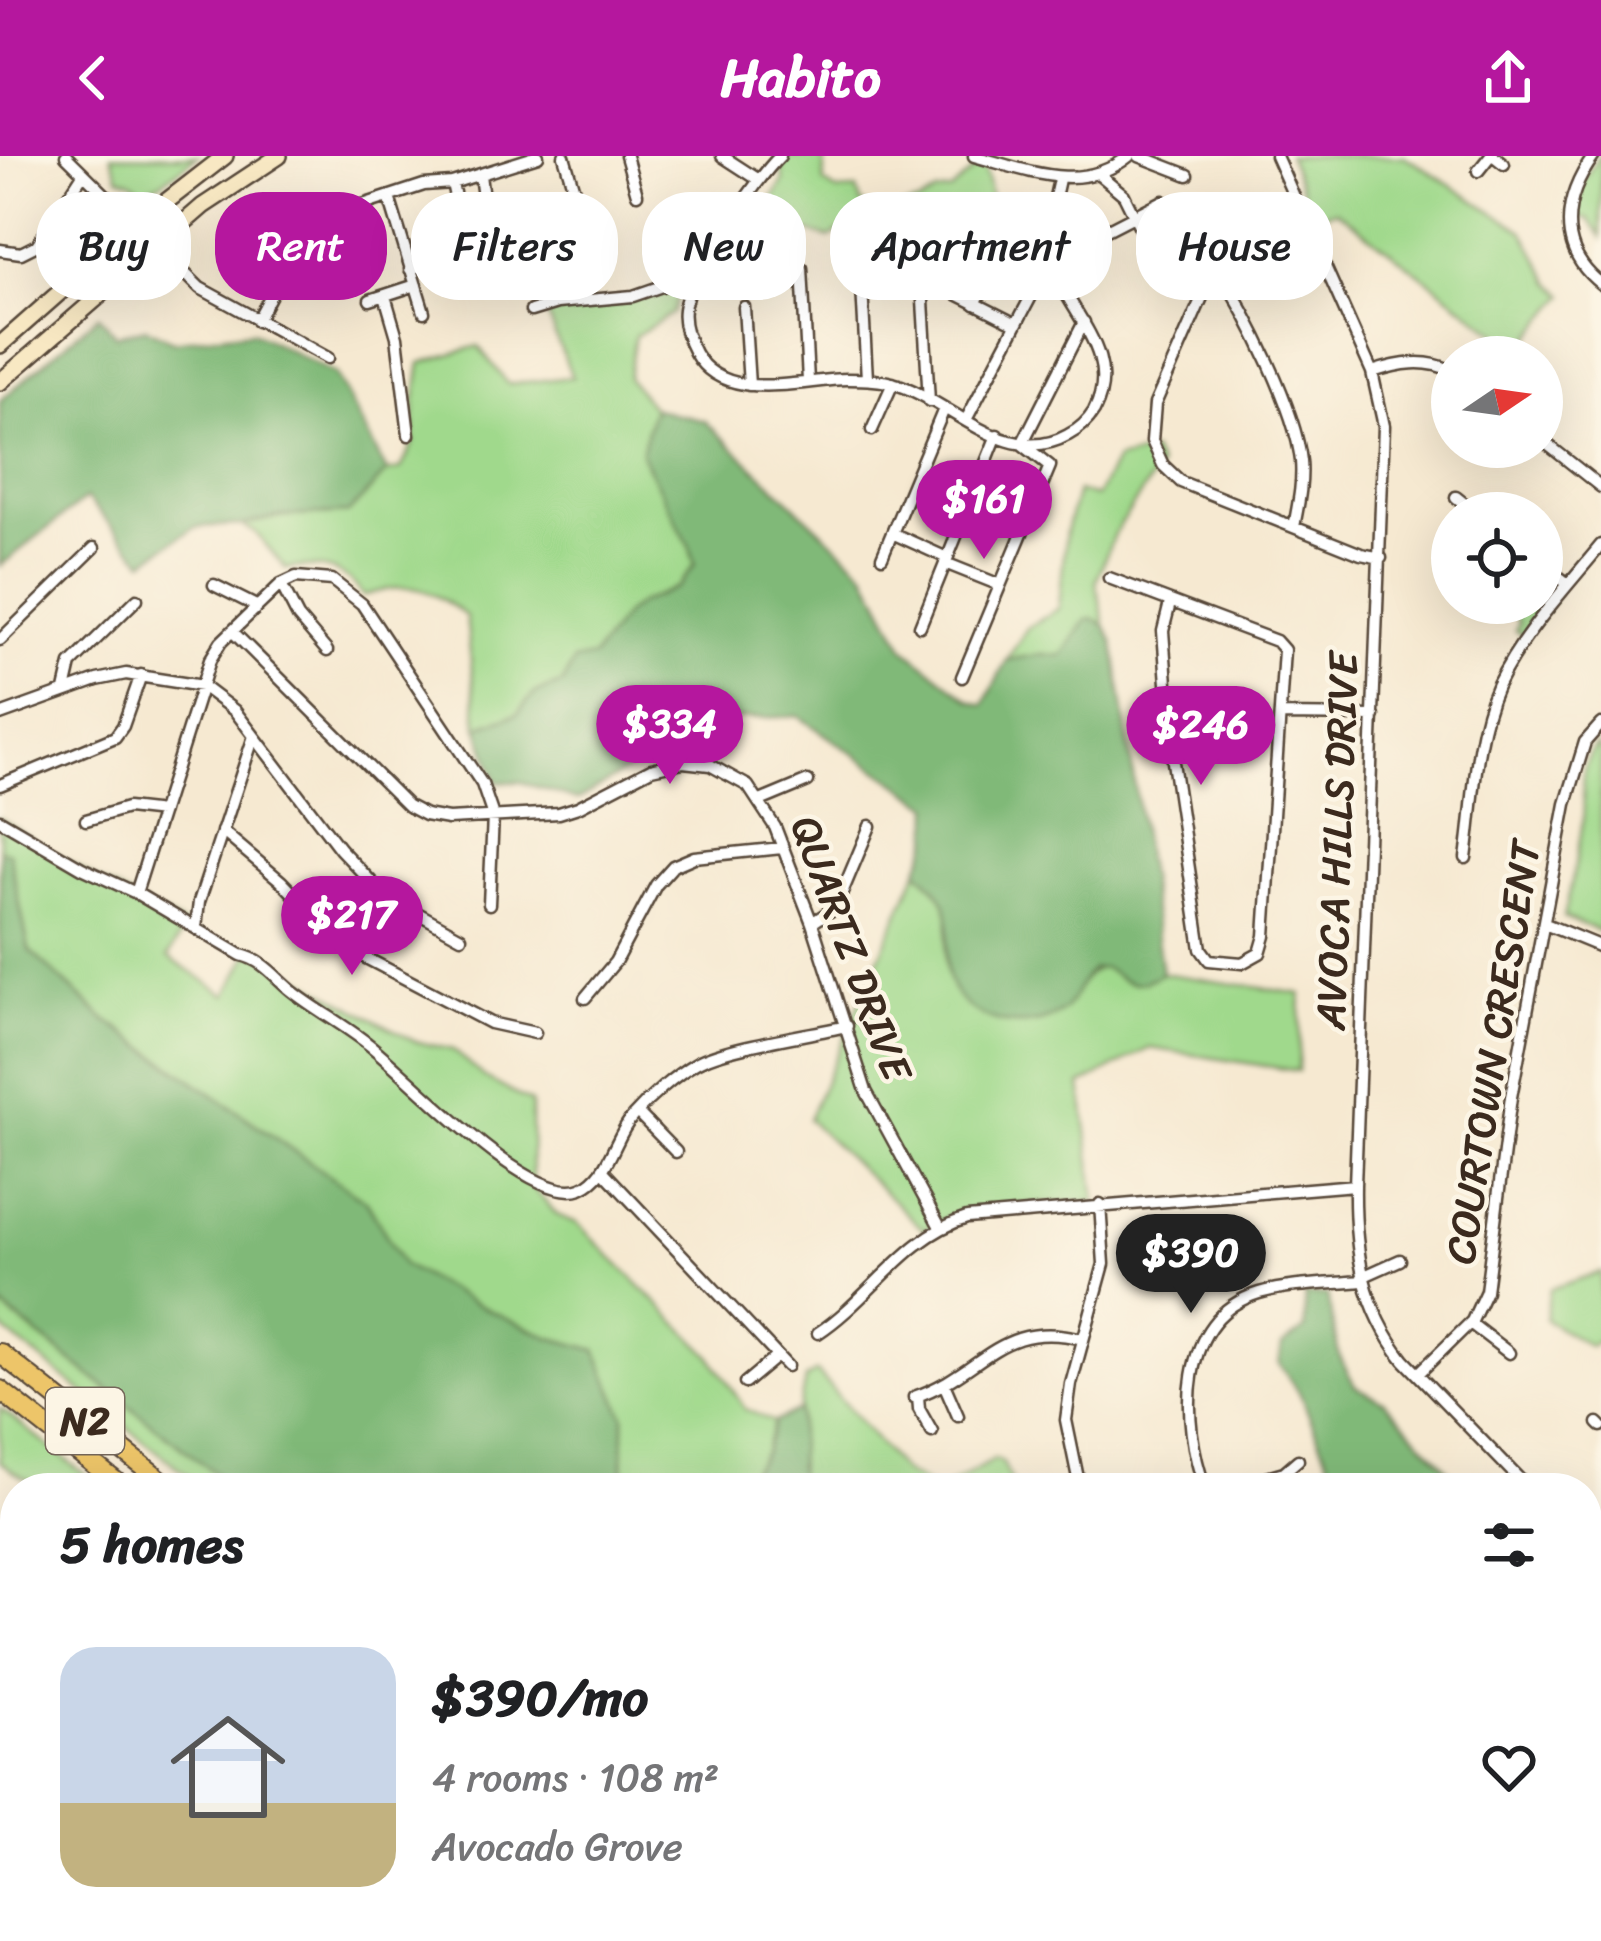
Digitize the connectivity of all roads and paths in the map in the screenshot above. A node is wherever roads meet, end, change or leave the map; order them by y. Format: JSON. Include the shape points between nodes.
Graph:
{"nodes":[{"id":1,"x":66,"y":156,"type":"edge"},
{"id":2,"x":225,"y":156,"type":"edge"},
{"id":3,"x":279,"y":156,"type":"edge"},
{"id":4,"x":538,"y":156,"type":"edge"},
{"id":5,"x":564,"y":156,"type":"edge"},
{"id":6,"x":626,"y":156,"type":"edge"},
{"id":7,"x":722,"y":156,"type":"edge"},
{"id":8,"x":780,"y":156,"type":"edge"},
{"id":9,"x":974,"y":156,"type":"edge"},
{"id":10,"x":1129,"y":156,"type":"edge"},
{"id":11,"x":1139,"y":156,"type":"edge"},
{"id":12,"x":1276,"y":156,"type":"edge"},
{"id":13,"x":1594,"y":156,"type":"edge"},
{"id":14,"x":1496,"y":159,"type":"edge"},
{"id":15,"x":1478,"y":171,"type":"dead end"},
{"id":16,"x":83,"y":174,"type":"junction"},
{"id":17,"x":1099,"y":174,"type":"junction"},
{"id":18,"x":480,"y":175,"type":"junction"},
{"id":19,"x":1188,"y":176,"type":"dead end"},
{"id":20,"x":1059,"y":179,"type":"junction"},
{"id":21,"x":759,"y":180,"type":"junction"},
{"id":22,"x":452,"y":183,"type":"junction"},
{"id":23,"x":102,"y":192,"type":"edge"},
{"id":24,"x":179,"y":192,"type":"edge"},
{"id":25,"x":454,"y":192,"type":"edge"},
{"id":26,"x":483,"y":192,"type":"edge"},
{"id":27,"x":575,"y":192,"type":"edge"},
{"id":28,"x":751,"y":192,"type":"edge"},
{"id":29,"x":1057,"y":192,"type":"edge"},
{"id":30,"x":1290,"y":192,"type":"edge"},
{"id":31,"x":638,"y":194,"type":"dead end"},
{"id":32,"x":389,"y":197,"type":"joint"},
{"id":33,"x":1134,"y":215,"type":"junction"},
{"id":34,"x":191,"y":216,"type":"edge"},
{"id":35,"x":1136,"y":219,"type":"edge"},
{"id":36,"x":1112,"y":227,"type":"edge"},
{"id":37,"x":0,"y":250,"type":"edge"},
{"id":38,"x":410,"y":269,"type":"edge"},
{"id":39,"x":191,"y":280,"type":"edge"},
{"id":40,"x":1601,"y":284,"type":"edge"},
{"id":41,"x":1333,"y":288,"type":"edge"},
{"id":42,"x":642,"y":293,"type":"edge"},
{"id":43,"x":51,"y":300,"type":"edge"},
{"id":44,"x":94,"y":300,"type":"edge"},
{"id":45,"x":268,"y":300,"type":"edge"},
{"id":46,"x":386,"y":300,"type":"edge"},
{"id":47,"x":420,"y":300,"type":"edge"},
{"id":48,"x":686,"y":300,"type":"edge"},
{"id":49,"x":804,"y":300,"type":"edge"},
{"id":50,"x":863,"y":300,"type":"edge"},
{"id":51,"x":922,"y":300,"type":"edge"},
{"id":52,"x":967,"y":300,"type":"edge"},
{"id":53,"x":977,"y":300,"type":"edge"},
{"id":54,"x":1029,"y":300,"type":"edge"},
{"id":55,"x":1072,"y":300,"type":"edge"},
{"id":56,"x":1198,"y":300,"type":"edge"},
{"id":57,"x":1234,"y":300,"type":"edge"},
{"id":58,"x":975,"y":304,"type":"junction"},
{"id":59,"x":743,"y":307,"type":"dead end"},
{"id":60,"x":531,"y":311,"type":"dead end"},
{"id":61,"x":424,"y":312,"type":"dead end"},
{"id":62,"x":256,"y":321,"type":"junction"},
{"id":63,"x":1084,"y":322,"type":"junction"},
{"id":64,"x":1016,"y":324,"type":"junction"},
{"id":65,"x":0,"y":345,"type":"edge"},
{"id":66,"x":328,"y":358,"type":"dead end"},
{"id":67,"x":1431,"y":364,"type":"edge"},
{"id":68,"x":1372,"y":372,"type":"junction"},
{"id":69,"x":867,"y":379,"type":"junction"},
{"id":70,"x":808,"y":381,"type":"junction"},
{"id":71,"x":0,"y":382,"type":"edge"},
{"id":72,"x":893,"y":383,"type":"junction"},
{"id":73,"x":749,"y":385,"type":"junction"},
{"id":74,"x":928,"y":400,"type":"junction"},
{"id":75,"x":944,"y":409,"type":"junction"},
{"id":76,"x":966,"y":420,"type":"junction"},
{"id":77,"x":872,"y":430,"type":"dead end"},
{"id":78,"x":409,"y":435,"type":"dead end"},
{"id":79,"x":997,"y":435,"type":"junction"},
{"id":80,"x":1022,"y":444,"type":"junction"},
{"id":81,"x":1563,"y":457,"type":"edge"},
{"id":82,"x":917,"y":475,"type":"junction"},
{"id":83,"x":1601,"y":487,"type":"edge"},
{"id":84,"x":972,"y":498,"type":"junction"},
{"id":85,"x":1294,"y":527,"type":"junction"},
{"id":86,"x":892,"y":533,"type":"junction"},
{"id":87,"x":1601,"y":545,"type":"edge"},
{"id":88,"x":94,"y":548,"type":"dead end"},
{"id":89,"x":882,"y":557,"type":"dead end"},
{"id":90,"x":1381,"y":558,"type":"junction"},
{"id":91,"x":946,"y":560,"type":"junction"},
{"id":92,"x":1108,"y":578,"type":"dead end"},
{"id":93,"x":1563,"y":580,"type":"edge"},
{"id":94,"x":281,"y":584,"type":"junction"},
{"id":95,"x":1568,"y":584,"type":"junction"},
{"id":96,"x":214,"y":585,"type":"dead end"},
{"id":97,"x":1000,"y":585,"type":"junction"},
{"id":98,"x":137,"y":599,"type":"dead end"},
{"id":99,"x":1170,"y":603,"type":"junction"},
{"id":100,"x":256,"y":606,"type":"junction"},
{"id":101,"x":920,"y":626,"type":"dead end"},
{"id":102,"x":232,"y":631,"type":"junction"},
{"id":103,"x":0,"y":640,"type":"edge"},
{"id":104,"x":327,"y":651,"type":"dead end"},
{"id":105,"x":141,"y":675,"type":"junction"},
{"id":106,"x":962,"y":676,"type":"dead end"},
{"id":107,"x":202,"y":686,"type":"junction"},
{"id":108,"x":65,"y":690,"type":"junction"},
{"id":109,"x":0,"y":715,"type":"edge"},
{"id":110,"x":1281,"y":715,"type":"junction"},
{"id":111,"x":1374,"y":716,"type":"junction"},
{"id":112,"x":1601,"y":724,"type":"edge"},
{"id":113,"x":254,"y":736,"type":"junction"},
{"id":114,"x":808,"y":782,"type":"dead end"},
{"id":115,"x":0,"y":784,"type":"edge"},
{"id":116,"x":760,"y":801,"type":"junction"},
{"id":117,"x":162,"y":812,"type":"junction"},
{"id":118,"x":493,"y":816,"type":"junction"},
{"id":119,"x":0,"y":820,"type":"edge"},
{"id":120,"x":86,"y":820,"type":"dead end"},
{"id":121,"x":870,"y":826,"type":"dead end"},
{"id":122,"x":222,"y":830,"type":"junction"},
{"id":123,"x":782,"y":848,"type":"junction"},
{"id":124,"x":1466,"y":858,"type":"dead end"},
{"id":125,"x":136,"y":893,"type":"junction"},
{"id":126,"x":489,"y":904,"type":"dead end"},
{"id":127,"x":812,"y":923,"type":"junction"},
{"id":128,"x":1544,"y":924,"type":"junction"},
{"id":129,"x":196,"y":928,"type":"junction"},
{"id":130,"x":460,"y":938,"type":"dead end"},
{"id":131,"x":1601,"y":947,"type":"edge"},
{"id":132,"x":586,"y":998,"type":"dead end"},
{"id":133,"x":847,"y":1026,"type":"junction"},
{"id":134,"x":535,"y":1033,"type":"dead end"},
{"id":135,"x":637,"y":1112,"type":"junction"},
{"id":136,"x":676,"y":1152,"type":"dead end"},
{"id":137,"x":602,"y":1170,"type":"junction"},
{"id":138,"x":1355,"y":1185,"type":"junction"},
{"id":139,"x":1100,"y":1204,"type":"junction"},
{"id":140,"x":940,"y":1227,"type":"junction"},
{"id":141,"x":1400,"y":1260,"type":"dead end"},
{"id":142,"x":1362,"y":1279,"type":"junction"},
{"id":143,"x":1470,"y":1323,"type":"junction"},
{"id":144,"x":818,"y":1333,"type":"dead end"},
{"id":145,"x":1083,"y":1339,"type":"junction"},
{"id":146,"x":0,"y":1353,"type":"edge"},
{"id":147,"x":1509,"y":1353,"type":"dead end"},
{"id":148,"x":776,"y":1357,"type":"junction"},
{"id":149,"x":787,"y":1366,"type":"dead end"},
{"id":150,"x":1418,"y":1374,"type":"junction"},
{"id":151,"x":745,"y":1383,"type":"dead end"},
{"id":152,"x":945,"y":1386,"type":"junction"},
{"id":153,"x":0,"y":1390,"type":"edge"},
{"id":154,"x":958,"y":1416,"type":"dead end"},
{"id":155,"x":932,"y":1432,"type":"dead end"},
{"id":156,"x":1298,"y":1460,"type":"dead end"},
{"id":157,"x":105,"y":1473,"type":"edge"},
{"id":158,"x":152,"y":1473,"type":"edge"},
{"id":159,"x":1077,"y":1473,"type":"edge"},
{"id":160,"x":1201,"y":1473,"type":"edge"},
{"id":161,"x":1281,"y":1473,"type":"edge"},
{"id":162,"x":1514,"y":1473,"type":"edge"}],
"edges":[{"from":1,"to":16,"type":"street"},
{"from":2,"to":24,"type":"main road"},
{"from":3,"to":34,"type":"main road"},
{"from":4,"to":18,"type":"street"},
{"from":5,"to":27,"type":"street"},
{"from":6,"to":31,"type":"street"},
{"from":7,"to":21,"type":"street"},
{"from":8,"to":21,"type":"street"},
{"from":9,"to":20,"type":"street"},
{"from":10,"to":17,"type":"street"},
{"from":11,"to":19,"type":"street"},
{"from":12,"to":30,"type":"street","name":"AVOCA HILLS DRIVE"},
{"from":13,"to":40,"type":"street","via":[[1576,183],[1568,230],[1575,256]]},
{"from":14,"to":15,"type":"street"},
{"from":16,"to":23,"type":"street"},
{"from":16,"to":37,"type":"street","via":[[37,245],[21,254]]},
{"from":17,"to":20,"type":"street"},
{"from":17,"to":33,"type":"street","via":[[1121,189]]},
{"from":18,"to":22,"type":"street"},
{"from":18,"to":26,"type":"street"},
{"from":20,"to":29,"type":"street"},
{"from":21,"to":28,"type":"street"},
{"from":22,"to":25,"type":"street"},
{"from":22,"to":32,"type":"street"},
{"from":32,"to":38,"type":"street"},
{"from":33,"to":35,"type":"street"},
{"from":33,"to":36,"type":"street"},
{"from":39,"to":62,"type":"street"},
{"from":41,"to":68,"type":"street","name":"AVOCA HILLS DRIVE"},
{"from":42,"to":60,"type":"street"},
{"from":43,"to":65,"type":"main road"},
{"from":44,"to":71,"type":"main road"},
{"from":45,"to":62,"type":"street"},
{"from":46,"to":78,"type":"street"},
{"from":47,"to":61,"type":"street"},
{"from":48,"to":73,"type":"street","via":[[694,352],[721,377]]},
{"from":49,"to":70,"type":"street"},
{"from":50,"to":69,"type":"street"},
{"from":51,"to":74,"type":"street"},
{"from":52,"to":58,"type":"street"},
{"from":53,"to":58,"type":"street"},
{"from":54,"to":64,"type":"street"},
{"from":55,"to":63,"type":"street"},
{"from":56,"to":85,"type":"street","via":[[1155,404],[1152,441],[1181,482]]},
{"from":57,"to":85,"type":"street","via":[[1297,438]]},
{"from":58,"to":64,"type":"street"},
{"from":59,"to":73,"type":"street"},
{"from":62,"to":66,"type":"street"},
{"from":63,"to":80,"type":"street"},
{"from":63,"to":80,"type":"street","via":[[1102,368],[1095,409],[1063,438]]},
{"from":64,"to":76,"type":"street"},
{"from":67,"to":68,"type":"street"},
{"from":68,"to":90,"type":"street","name":"AVOCA HILLS DRIVE","via":[[1385,445]]},
{"from":69,"to":70,"type":"street"},
{"from":69,"to":72,"type":"street"},
{"from":70,"to":73,"type":"street"},
{"from":72,"to":74,"type":"street"},
{"from":72,"to":77,"type":"street"},
{"from":74,"to":75,"type":"street"},
{"from":75,"to":76,"type":"street"},
{"from":75,"to":82,"type":"street"},
{"from":76,"to":79,"type":"street"},
{"from":79,"to":80,"type":"street"},
{"from":79,"to":84,"type":"street"},
{"from":80,"to":97,"type":"street","via":[[1049,466]]},
{"from":81,"to":83,"type":"street"},
{"from":82,"to":84,"type":"street"},
{"from":82,"to":86,"type":"street"},
{"from":84,"to":91,"type":"street"},
{"from":85,"to":90,"type":"street"},
{"from":86,"to":89,"type":"street"},
{"from":86,"to":91,"type":"street"},
{"from":87,"to":95,"type":"street"},
{"from":88,"to":103,"type":"street"},
{"from":90,"to":111,"type":"street","name":"AVOCA HILLS DRIVE"},
{"from":91,"to":97,"type":"street"},
{"from":91,"to":101,"type":"street"},
{"from":92,"to":99,"type":"street"},
{"from":93,"to":95,"type":"street"},
{"from":94,"to":100,"type":"street"},
{"from":94,"to":104,"type":"street"},
{"from":94,"to":118,"type":"street","via":[[323,577],[354,596],[474,768]]},
{"from":95,"to":124,"type":"street","via":[[1497,687]]},
{"from":96,"to":100,"type":"street"},
{"from":97,"to":106,"type":"street"},
{"from":98,"to":108,"type":"street","via":[[71,664]]},
{"from":99,"to":110,"type":"street","via":[[1280,644]]},
{"from":99,"to":110,"type":"street","via":[[1163,631],[1173,762],[1201,949],[1213,961],[1242,963],[1263,949]]},
{"from":100,"to":102,"type":"street"},
{"from":102,"to":107,"type":"street"},
{"from":102,"to":118,"type":"street","name":"QUARTZ DRIVE","via":[[408,806],[436,818]]},
{"from":105,"to":107,"type":"street"},
{"from":105,"to":108,"type":"street"},
{"from":105,"to":115,"type":"street","via":[[115,737]]},
{"from":107,"to":113,"type":"street"},
{"from":107,"to":117,"type":"street"},
{"from":108,"to":109,"type":"street"},
{"from":110,"to":111,"type":"street"},
{"from":111,"to":138,"type":"street","name":"AVOCA HILLS DRIVE"},
{"from":112,"to":128,"type":"street","name":"COURTOWN CRESCENT","via":[[1572,779]]},
{"from":113,"to":122,"type":"street"},
{"from":113,"to":130,"type":"street","via":[[383,894]]},
{"from":114,"to":116,"type":"street"},
{"from":116,"to":118,"type":"street","name":"QUARTZ DRIVE","via":[[723,770],[683,762],[651,769],[570,810]]},
{"from":116,"to":123,"type":"street","name":"QUARTZ DRIVE"},
{"from":117,"to":120,"type":"street","via":[[127,808]]},
{"from":117,"to":125,"type":"street"},
{"from":118,"to":126,"type":"street"},
{"from":119,"to":125,"type":"street"},
{"from":121,"to":127,"type":"street","via":[[836,907]]},
{"from":122,"to":129,"type":"street"},
{"from":122,"to":134,"type":"street","via":[[340,942],[490,1023]]},
{"from":123,"to":127,"type":"street","name":"QUARTZ DRIVE"},
{"from":123,"to":132,"type":"street","via":[[673,866]]},
{"from":125,"to":129,"type":"street"},
{"from":127,"to":133,"type":"street","name":"QUARTZ DRIVE"},
{"from":128,"to":131,"type":"street"},
{"from":128,"to":143,"type":"street","name":"COURTOWN CRESCENT","via":[[1489,1276]]},
{"from":129,"to":137,"type":"street","via":[[256,959],[370,1044],[450,1121],[536,1180],[567,1190]]},
{"from":133,"to":135,"type":"street","via":[[704,1059]]},
{"from":133,"to":140,"type":"street","name":"QUARTZ DRIVE","via":[[866,1091]]},
{"from":135,"to":136,"type":"street"},
{"from":135,"to":137,"type":"street"},
{"from":137,"to":148,"type":"street"},
{"from":138,"to":139,"type":"street"},
{"from":138,"to":142,"type":"street","name":"AVOCA HILLS DRIVE"},
{"from":139,"to":140,"type":"street"},
{"from":139,"to":145,"type":"street","via":[[1104,1264]]},
{"from":140,"to":144,"type":"street"},
{"from":141,"to":142,"type":"street"},
{"from":142,"to":150,"type":"street","name":"AVOCA HILLS DRIVE","via":[[1389,1341]]},
{"from":142,"to":160,"type":"street","via":[[1258,1294],[1209,1330],[1190,1384]]},
{"from":143,"to":147,"type":"street"},
{"from":143,"to":150,"type":"street","name":"COURTOWN CRESCENT"},
{"from":145,"to":152,"type":"street","via":[[1016,1336]]},
{"from":145,"to":159,"type":"street","via":[[1066,1420]]},
{"from":146,"to":158,"type":"highway","number":"N2"},
{"from":148,"to":149,"type":"street"},
{"from":148,"to":151,"type":"street"},
{"from":150,"to":162,"type":"street","name":"AVOCA HILLS DRIVE"},
{"from":152,"to":154,"type":"street"},
{"from":152,"to":155,"type":"street","via":[[916,1397]]},
{"from":153,"to":157,"type":"highway","number":"N2"},
{"from":156,"to":161,"type":"street"}]}
